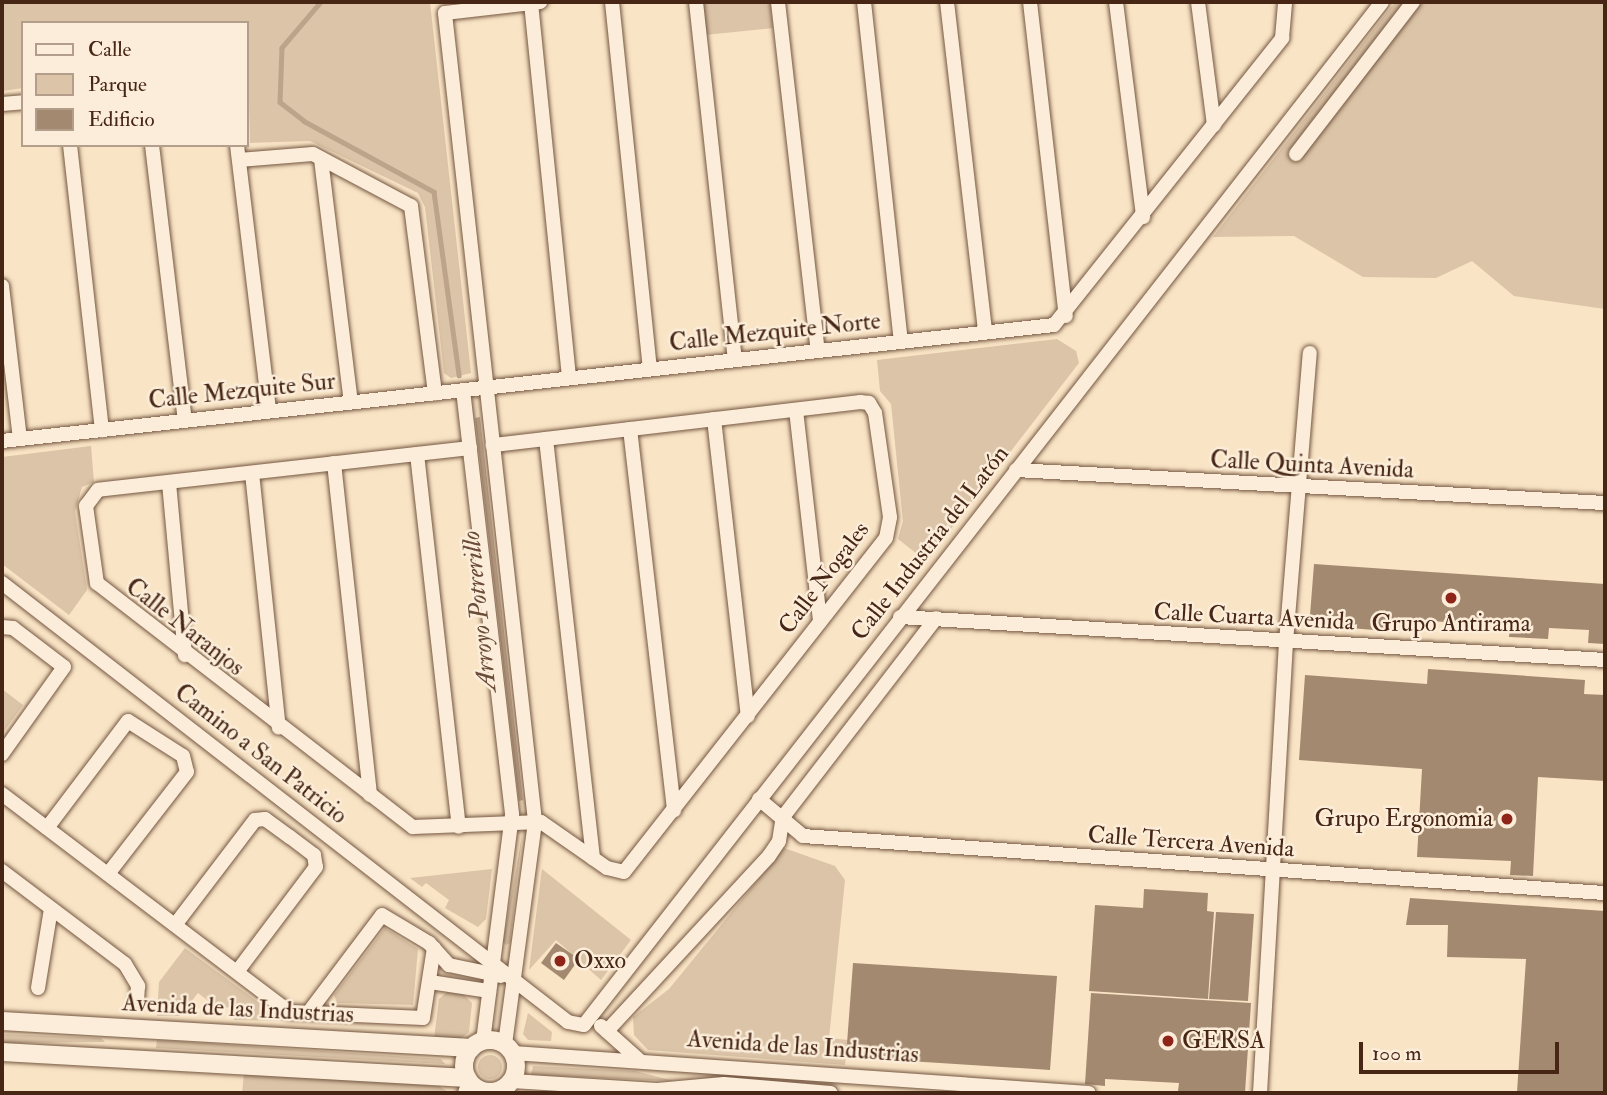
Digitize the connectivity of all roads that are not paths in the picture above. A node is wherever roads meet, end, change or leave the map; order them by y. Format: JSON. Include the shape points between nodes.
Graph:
{"nodes":[{"id":1,"x":536,"y":2,"type":"edge"},
{"id":2,"x":612,"y":2,"type":"edge"},
{"id":3,"x":696,"y":2,"type":"edge"},
{"id":4,"x":778,"y":2,"type":"edge"},
{"id":5,"x":864,"y":2,"type":"edge"},
{"id":6,"x":947,"y":2,"type":"edge"},
{"id":7,"x":1030,"y":2,"type":"edge"},
{"id":8,"x":1116,"y":2,"type":"edge"},
{"id":9,"x":1198,"y":2,"type":"edge"},
{"id":10,"x":1285,"y":2,"type":"edge"},
{"id":11,"x":1411,"y":2,"type":"edge"},
{"id":12,"x":1381,"y":4,"type":"edge"},
{"id":13,"x":21,"y":102,"type":"edge"},
{"id":14,"x":2,"y":104,"type":"edge"},
{"id":15,"x":1214,"y":125,"type":"junction"},
{"id":16,"x":70,"y":147,"type":"edge"},
{"id":17,"x":152,"y":147,"type":"edge"},
{"id":18,"x":238,"y":153,"type":"edge"},
{"id":19,"x":1296,"y":154,"type":"dead end"},
{"id":20,"x":321,"y":159,"type":"junction"},
{"id":21,"x":1143,"y":217,"type":"junction"},
{"id":22,"x":2,"y":286,"type":"edge"},
{"id":23,"x":1066,"y":316,"type":"junction"},
{"id":24,"x":985,"y":332,"type":"junction"},
{"id":25,"x":901,"y":341,"type":"junction"},
{"id":26,"x":818,"y":351,"type":"junction"},
{"id":27,"x":1310,"y":353,"type":"dead end"},
{"id":28,"x":735,"y":360,"type":"junction"},
{"id":29,"x":650,"y":369,"type":"junction"},
{"id":30,"x":569,"y":378,"type":"junction"},
{"id":31,"x":486,"y":387,"type":"junction"},
{"id":32,"x":463,"y":390,"type":"junction"},
{"id":33,"x":435,"y":393,"type":"junction"},
{"id":34,"x":351,"y":402,"type":"junction"},
{"id":35,"x":796,"y":410,"type":"junction"},
{"id":36,"x":268,"y":411,"type":"junction"},
{"id":37,"x":713,"y":419,"type":"junction"},
{"id":38,"x":185,"y":420,"type":"junction"},
{"id":39,"x":630,"y":429,"type":"junction"},
{"id":40,"x":102,"y":430,"type":"junction"},
{"id":41,"x":20,"y":439,"type":"junction"},
{"id":42,"x":546,"y":439,"type":"junction"},
{"id":43,"x":2,"y":441,"type":"edge"},
{"id":44,"x":493,"y":445,"type":"junction"},
{"id":45,"x":470,"y":448,"type":"junction"},
{"id":46,"x":417,"y":454,"type":"junction"},
{"id":47,"x":334,"y":463,"type":"junction"},
{"id":48,"x":1016,"y":470,"type":"junction"},
{"id":49,"x":252,"y":473,"type":"junction"},
{"id":50,"x":169,"y":483,"type":"junction"},
{"id":51,"x":1297,"y":487,"type":"junction"},
{"id":52,"x":1605,"y":503,"type":"edge"},
{"id":53,"x":2,"y":583,"type":"edge"},
{"id":54,"x":900,"y":617,"type":"junction"},
{"id":55,"x":936,"y":618,"type":"junction"},
{"id":56,"x":820,"y":622,"type":"junction"},
{"id":57,"x":2,"y":627,"type":"edge"},
{"id":58,"x":1286,"y":642,"type":"junction"},
{"id":59,"x":186,"y":655,"type":"junction"},
{"id":60,"x":1605,"y":660,"type":"edge"},
{"id":61,"x":748,"y":716,"type":"junction"},
{"id":62,"x":279,"y":728,"type":"junction"},
{"id":63,"x":2,"y":754,"type":"edge"},
{"id":64,"x":2,"y":794,"type":"edge"},
{"id":65,"x":370,"y":795,"type":"junction"},
{"id":66,"x":759,"y":799,"type":"junction"},
{"id":67,"x":674,"y":810,"type":"junction"},
{"id":68,"x":783,"y":817,"type":"junction"},
{"id":69,"x":535,"y":821,"type":"junction"},
{"id":70,"x":512,"y":822,"type":"junction"},
{"id":71,"x":459,"y":827,"type":"junction"},
{"id":72,"x":47,"y":828,"type":"junction"},
{"id":73,"x":593,"y":858,"type":"junction"},
{"id":74,"x":1273,"y":870,"type":"junction"},
{"id":75,"x":2,"y":872,"type":"edge"},
{"id":76,"x":108,"y":874,"type":"junction"},
{"id":77,"x":1605,"y":893,"type":"edge"},
{"id":78,"x":51,"y":909,"type":"junction"},
{"id":79,"x":175,"y":925,"type":"junction"},
{"id":80,"x":434,"y":948,"type":"junction"},
{"id":81,"x":492,"y":968,"type":"junction"},
{"id":82,"x":237,"y":972,"type":"junction"},
{"id":83,"x":513,"y":978,"type":"junction"},
{"id":84,"x":430,"y":982,"type":"junction"},
{"id":85,"x":38,"y":988,"type":"dead end"},
{"id":86,"x":489,"y":991,"type":"junction"},
{"id":87,"x":137,"y":1000,"type":"dead end"},
{"id":88,"x":309,"y":1013,"type":"junction"},
{"id":89,"x":593,"y":1018,"type":"junction"},
{"id":90,"x":2,"y":1021,"type":"edge"},
{"id":91,"x":131,"y":1027,"type":"junction"},
{"id":92,"x":607,"y":1031,"type":"junction"},
{"id":93,"x":477,"y":1045,"type":"junction"},
{"id":94,"x":509,"y":1048,"type":"junction"},
{"id":95,"x":2,"y":1052,"type":"edge"},
{"id":96,"x":130,"y":1058,"type":"junction"},
{"id":97,"x":639,"y":1060,"type":"junction"},
{"id":98,"x":726,"y":1065,"type":"junction"},
{"id":99,"x":512,"y":1081,"type":"junction"},
{"id":100,"x":467,"y":1084,"type":"edge"},
{"id":101,"x":724,"y":1084,"type":"junction"},
{"id":102,"x":494,"y":1093,"type":"edge"},
{"id":103,"x":831,"y":1093,"type":"edge"},
{"id":104,"x":1089,"y":1093,"type":"edge"},
{"id":105,"x":1260,"y":1093,"type":"edge"}],
"edges":[{"from":1,"to":30,"type":"street"},
{"from":1,"to":31,"type":"street","via":[[444,13]]},
{"from":2,"to":29,"type":"street"},
{"from":3,"to":28,"type":"street"},
{"from":4,"to":26,"type":"street"},
{"from":5,"to":25,"type":"street"},
{"from":6,"to":24,"type":"street"},
{"from":7,"to":23,"type":"street"},
{"from":8,"to":21,"type":"street"},
{"from":9,"to":15,"type":"street"},
{"from":10,"to":15,"type":"street","via":[[1282,38]]},
{"from":11,"to":12,"type":"street"},
{"from":11,"to":19,"type":"street"},
{"from":12,"to":48,"type":"street","name":"Calle Industria del Latón"},
{"from":13,"to":14,"type":"street"},
{"from":15,"to":21,"type":"street"},
{"from":16,"to":40,"type":"street"},
{"from":17,"to":38,"type":"street"},
{"from":18,"to":20,"type":"street","via":[[305,152]]},
{"from":18,"to":36,"type":"street"},
{"from":20,"to":33,"type":"street","via":[[413,208]]},
{"from":20,"to":34,"type":"street"},
{"from":21,"to":23,"type":"street"},
{"from":22,"to":41,"type":"street"},
{"from":23,"to":24,"type":"street","name":"Calle Mezquite Norte","via":[[1054,325]]},
{"from":24,"to":25,"type":"street","name":"Calle Mezquite Norte"},
{"from":25,"to":26,"type":"street","name":"Calle Mezquite Norte"},
{"from":26,"to":28,"type":"street","name":"Calle Mezquite Norte"},
{"from":27,"to":51,"type":"street"},
{"from":28,"to":29,"type":"street","name":"Calle Mezquite Norte"},
{"from":29,"to":30,"type":"street","name":"Calle Mezquite Norte"},
{"from":30,"to":31,"type":"street","name":"Calle Mezquite Norte"},
{"from":31,"to":32,"type":"street","name":"Calle Mezquite Sur"},
{"from":31,"to":44,"type":"street"},
{"from":32,"to":33,"type":"street","name":"Calle Mezquite Sur"},
{"from":32,"to":45,"type":"street"},
{"from":33,"to":34,"type":"street","name":"Calle Mezquite Sur"},
{"from":34,"to":36,"type":"street","name":"Calle Mezquite Sur"},
{"from":35,"to":37,"type":"street","name":"Calle Nogales"},
{"from":35,"to":56,"type":"street"},
{"from":35,"to":56,"type":"street","name":"Calle Nogales","via":[[872,405],[890,517],[886,538]]},
{"from":36,"to":38,"type":"street","name":"Calle Mezquite Sur"},
{"from":37,"to":39,"type":"street","name":"Calle Nogales"},
{"from":37,"to":61,"type":"street"},
{"from":38,"to":40,"type":"street","name":"Calle Mezquite Sur"},
{"from":39,"to":42,"type":"street","name":"Calle Nogales"},
{"from":39,"to":67,"type":"street"},
{"from":40,"to":41,"type":"street","name":"Calle Mezquite Sur"},
{"from":41,"to":43,"type":"street","name":"Calle Mezquite Sur"},
{"from":42,"to":44,"type":"street","name":"Calle Nogales"},
{"from":42,"to":73,"type":"street"},
{"from":44,"to":69,"type":"street"},
{"from":45,"to":46,"type":"street","name":"Calle Naranjos"},
{"from":45,"to":70,"type":"street"},
{"from":46,"to":47,"type":"street","name":"Calle Naranjos"},
{"from":46,"to":71,"type":"street"},
{"from":47,"to":49,"type":"street","name":"Calle Naranjos"},
{"from":47,"to":65,"type":"street"},
{"from":48,"to":51,"type":"street","name":"Calle Quinta Avenida"},
{"from":48,"to":54,"type":"street","name":"Calle Industria del Latón"},
{"from":49,"to":50,"type":"street","name":"Calle Naranjos"},
{"from":49,"to":62,"type":"street"},
{"from":50,"to":59,"type":"street"},
{"from":50,"to":59,"type":"street","name":"Calle Naranjos","via":[[102,489],[86,506],[99,587]]},
{"from":51,"to":52,"type":"street","name":"Calle Quinta Avenida"},
{"from":51,"to":58,"type":"street"},
{"from":53,"to":81,"type":"street","name":"Camino a San Patricio"},
{"from":54,"to":55,"type":"street","name":"Calle Cuarta Avenida"},
{"from":54,"to":66,"type":"street","name":"Calle Industria del Latón"},
{"from":55,"to":58,"type":"street","name":"Calle Cuarta Avenida"},
{"from":55,"to":68,"type":"street","name":"Calle Industria del Latón"},
{"from":56,"to":61,"type":"street","name":"Calle Nogales"},
{"from":57,"to":63,"type":"street","via":[[13,628],[37,644],[64,671]]},
{"from":58,"to":60,"type":"street","name":"Calle Cuarta Avenida"},
{"from":58,"to":74,"type":"street"},
{"from":59,"to":62,"type":"street","name":"Calle Naranjos"},
{"from":61,"to":67,"type":"street","name":"Calle Nogales"},
{"from":62,"to":65,"type":"street","name":"Calle Naranjos"},
{"from":64,"to":72,"type":"street"},
{"from":65,"to":71,"type":"street","name":"Calle Naranjos","via":[[413,827]]},
{"from":66,"to":68,"type":"street","name":"Calle Tercera Avenida"},
{"from":66,"to":89,"type":"street","name":"Calle Industria del Latón"},
{"from":67,"to":73,"type":"street","name":"Calle Nogales","via":[[624,872],[613,871]]},
{"from":68,"to":74,"type":"street","name":"Calle Tercera Avenida","via":[[803,836]]},
{"from":68,"to":92,"type":"street","via":[[779,841],[769,856]]},
{"from":69,"to":70,"type":"street","name":"Calle Naranjos"},
{"from":69,"to":73,"type":"street","name":"Calle Nogales"},
{"from":69,"to":83,"type":"street"},
{"from":70,"to":71,"type":"street","name":"Calle Naranjos"},
{"from":70,"to":81,"type":"street"},
{"from":72,"to":76,"type":"street"},
{"from":72,"to":76,"type":"street","via":[[124,723],[137,722],[161,739],[187,759],[188,768]]},
{"from":74,"to":77,"type":"street","name":"Calle Tercera Avenida"},
{"from":74,"to":105,"type":"street"},
{"from":75,"to":78,"type":"street"},
{"from":76,"to":79,"type":"street"},
{"from":78,"to":85,"type":"street"},
{"from":78,"to":87,"type":"street","via":[[125,964],[138,986]]},
{"from":79,"to":82,"type":"street"},
{"from":79,"to":82,"type":"street","via":[[255,820],[265,819],[314,855],[316,867]]},
{"from":80,"to":81,"type":"street","via":[[449,965]]},
{"from":80,"to":84,"type":"street"},
{"from":80,"to":88,"type":"street","via":[[387,915],[374,921]]},
{"from":81,"to":83,"type":"street"},
{"from":81,"to":86,"type":"street"},
{"from":82,"to":88,"type":"street","via":[[289,1012]]},
{"from":83,"to":89,"type":"street","via":[[571,1024]]},
{"from":83,"to":94,"type":"street"},
{"from":84,"to":86,"type":"street"},
{"from":84,"to":88,"type":"street","via":[[423,1018]]},
{"from":86,"to":93,"type":"street"},
{"from":89,"to":92,"type":"street"},
{"from":90,"to":91,"type":"street","name":"Avenida de las Industrias"},
{"from":91,"to":93,"type":"street","name":"Avenida de las Industrias"},
{"from":91,"to":96,"type":"street"},
{"from":92,"to":97,"type":"street"},
{"from":93,"to":94,"type":"street"},
{"from":93,"to":100,"type":"street","via":[[464,1062]]},
{"from":94,"to":97,"type":"street","name":"Avenida de las Industrias"},
{"from":94,"to":99,"type":"street"},
{"from":95,"to":96,"type":"street"},
{"from":96,"to":100,"type":"street"},
{"from":97,"to":98,"type":"street","name":"Avenida de las Industrias"},
{"from":98,"to":101,"type":"street"},
{"from":98,"to":104,"type":"street","name":"Avenida de las Industrias"},
{"from":99,"to":101,"type":"street","name":"Avenida de las Industrias","via":[[657,1090]]},
{"from":99,"to":102,"type":"street"},
{"from":100,"to":102,"type":"street"},
{"from":101,"to":103,"type":"street","name":"Avenida de las Industrias"}]}
